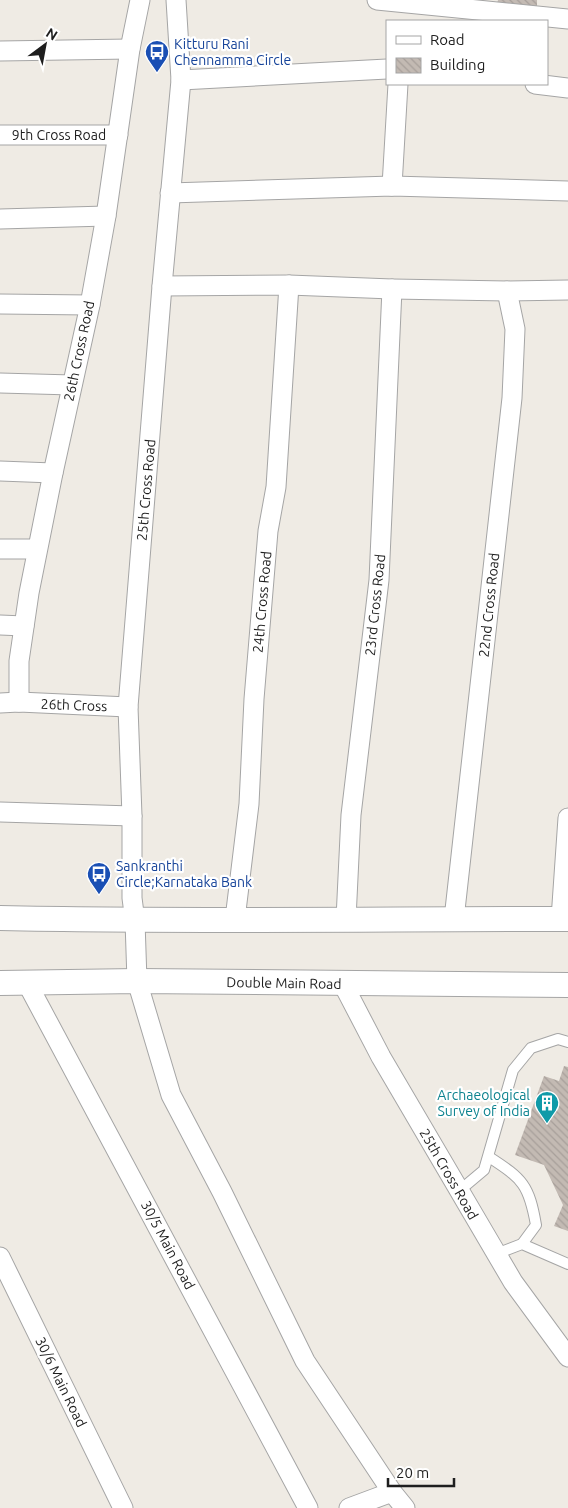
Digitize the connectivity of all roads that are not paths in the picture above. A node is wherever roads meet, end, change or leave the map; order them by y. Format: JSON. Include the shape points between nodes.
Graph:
{"nodes":[{"id":1,"x":140,"y":0,"type":"edge"},
{"id":2,"x":176,"y":0,"type":"edge"},
{"id":3,"x":377,"y":0,"type":"edge"},
{"id":4,"x":411,"y":2,"type":"edge"},
{"id":5,"x":545,"y":8,"type":"edge"},
{"id":6,"x":568,"y":19,"type":"edge"},
{"id":7,"x":130,"y":48,"type":"junction"},
{"id":8,"x":0,"y":51,"type":"edge"},
{"id":9,"x":386,"y":69,"type":"edge"},
{"id":10,"x":181,"y":80,"type":"junction"},
{"id":11,"x":398,"y":85,"type":"edge"},
{"id":12,"x":543,"y":85,"type":"edge"},
{"id":13,"x":568,"y":88,"type":"edge"},
{"id":14,"x":0,"y":135,"type":"edge"},
{"id":15,"x":118,"y":135,"type":"junction"},
{"id":16,"x":392,"y":186,"type":"junction"},
{"id":17,"x":568,"y":190,"type":"edge"},
{"id":18,"x":170,"y":193,"type":"junction"},
{"id":19,"x":106,"y":216,"type":"junction"},
{"id":20,"x":0,"y":219,"type":"edge"},
{"id":21,"x":289,"y":285,"type":"junction"},
{"id":22,"x":162,"y":286,"type":"junction"},
{"id":23,"x":392,"y":290,"type":"junction"},
{"id":24,"x":568,"y":290,"type":"edge"},
{"id":25,"x":507,"y":291,"type":"junction"},
{"id":26,"x":0,"y":304,"type":"edge"},
{"id":27,"x":90,"y":305,"type":"junction"},
{"id":28,"x":0,"y":383,"type":"edge"},
{"id":29,"x":72,"y":385,"type":"junction"},
{"id":30,"x":0,"y":471,"type":"edge"},
{"id":31,"x":53,"y":473,"type":"junction"},
{"id":32,"x":37,"y":548,"type":"junction"},
{"id":33,"x":0,"y":549,"type":"edge"},
{"id":34,"x":0,"y":625,"type":"edge"},
{"id":35,"x":24,"y":626,"type":"junction"},
{"id":36,"x":19,"y":702,"type":"junction"},
{"id":37,"x":0,"y":703,"type":"edge"},
{"id":38,"x":128,"y":707,"type":"junction"},
{"id":39,"x":0,"y":812,"type":"edge"},
{"id":40,"x":132,"y":816,"type":"junction"},
{"id":41,"x":568,"y":818,"type":"edge"},
{"id":42,"x":0,"y":918,"type":"edge"},
{"id":43,"x":235,"y":919,"type":"junction"},
{"id":44,"x":346,"y":919,"type":"junction"},
{"id":45,"x":454,"y":919,"type":"junction"},
{"id":46,"x":564,"y":919,"type":"edge"},
{"id":47,"x":135,"y":921,"type":"junction"},
{"id":48,"x":137,"y":981,"type":"junction"},
{"id":49,"x":0,"y":983,"type":"edge"},
{"id":50,"x":27,"y":983,"type":"junction"},
{"id":51,"x":344,"y":984,"type":"junction"},
{"id":52,"x":568,"y":985,"type":"edge"},
{"id":53,"x":568,"y":1042,"type":"edge"},
{"id":54,"x":488,"y":1157,"type":"junction"},
{"id":55,"x":459,"y":1191,"type":"junction"},
{"id":56,"x":522,"y":1244,"type":"junction"},
{"id":57,"x":496,"y":1254,"type":"junction"},
{"id":58,"x":0,"y":1256,"type":"edge"},
{"id":59,"x":568,"y":1264,"type":"edge"},
{"id":60,"x":568,"y":1357,"type":"edge"},
{"id":61,"x":392,"y":1492,"type":"junction"},
{"id":62,"x":123,"y":1508,"type":"edge"},
{"id":63,"x":308,"y":1508,"type":"edge"},
{"id":64,"x":349,"y":1508,"type":"edge"},
{"id":65,"x":405,"y":1508,"type":"edge"}],
"edges":[{"from":1,"to":7,"type":"street","name":"26th Cross Road"},
{"from":2,"to":10,"type":"street","name":"25th Cross Road"},
{"from":3,"to":4,"type":"street"},
{"from":4,"to":5,"type":"street"},
{"from":5,"to":6,"type":"street"},
{"from":7,"to":8,"type":"street"},
{"from":7,"to":15,"type":"street","name":"26th Cross Road"},
{"from":9,"to":10,"type":"street"},
{"from":10,"to":18,"type":"street","name":"25th Cross Road"},
{"from":11,"to":16,"type":"street"},
{"from":12,"to":13,"type":"street"},
{"from":14,"to":15,"type":"street","name":"9th Cross Road"},
{"from":15,"to":19,"type":"street","name":"26th Cross Road"},
{"from":16,"to":17,"type":"street"},
{"from":16,"to":18,"type":"street"},
{"from":18,"to":22,"type":"street","name":"25th Cross Road"},
{"from":19,"to":20,"type":"street"},
{"from":19,"to":27,"type":"street","name":"26th Cross Road"},
{"from":21,"to":22,"type":"street"},
{"from":21,"to":23,"type":"street"},
{"from":21,"to":43,"type":"street","name":"24th Cross Road","via":[[276,487],[268,531],[249,804]]},
{"from":22,"to":38,"type":"street","name":"25th Cross Road"},
{"from":23,"to":25,"type":"street"},
{"from":23,"to":44,"type":"street","name":"23rd Cross Road","via":[[379,580],[351,815]]},
{"from":24,"to":25,"type":"street"},
{"from":25,"to":45,"type":"street","name":"22nd Cross Road","via":[[515,329],[512,398]]},
{"from":26,"to":27,"type":"street"},
{"from":27,"to":29,"type":"street","name":"26th Cross Road"},
{"from":28,"to":29,"type":"street"},
{"from":29,"to":31,"type":"street","name":"26th Cross Road"},
{"from":30,"to":31,"type":"street"},
{"from":31,"to":32,"type":"street","name":"26th Cross Road"},
{"from":32,"to":33,"type":"street"},
{"from":32,"to":35,"type":"street","name":"26th Cross Road"},
{"from":34,"to":35,"type":"street"},
{"from":35,"to":36,"type":"street","name":"26th Cross Road","via":[[19,661]]},
{"from":36,"to":37,"type":"street","name":"26th Cross"},
{"from":36,"to":38,"type":"street","name":"26th Cross"},
{"from":38,"to":40,"type":"street","name":"25th Cross Road"},
{"from":39,"to":40,"type":"street"},
{"from":40,"to":47,"type":"street","name":"25th Cross Road"},
{"from":41,"to":46,"type":"street"},
{"from":42,"to":47,"type":"street"},
{"from":43,"to":44,"type":"street"},
{"from":43,"to":47,"type":"street"},
{"from":44,"to":45,"type":"street"},
{"from":45,"to":46,"type":"street"},
{"from":47,"to":48,"type":"street","name":"25th Cross Road"},
{"from":48,"to":50,"type":"street","name":"Double Main Road"},
{"from":48,"to":51,"type":"street","name":"Double Main Road"},
{"from":48,"to":61,"type":"street","name":"25th Cross Road","via":[[171,1095],[305,1361]]},
{"from":49,"to":50,"type":"street","name":"Double Main Road"},
{"from":50,"to":63,"type":"street","name":"30/5 Main Road"},
{"from":51,"to":52,"type":"street","name":"Double Main Road"},
{"from":51,"to":55,"type":"street","name":"25th Cross Road","via":[[381,1057]]},
{"from":53,"to":54,"type":"lane","via":[[558,1039],[531,1048],[514,1070]]},
{"from":54,"to":55,"type":"lane","via":[[484,1170]]},
{"from":54,"to":56,"type":"lane","via":[[525,1185],[532,1202],[536,1225]]},
{"from":55,"to":57,"type":"street","name":"25th Cross Road"},
{"from":56,"to":57,"type":"lane"},
{"from":56,"to":59,"type":"lane"},
{"from":57,"to":60,"type":"street","name":"25th Cross Road","via":[[512,1282]]},
{"from":58,"to":62,"type":"street","name":"30/6 Main Road"},
{"from":61,"to":64,"type":"street"},
{"from":61,"to":65,"type":"street","name":"25th Cross Road"}]}
